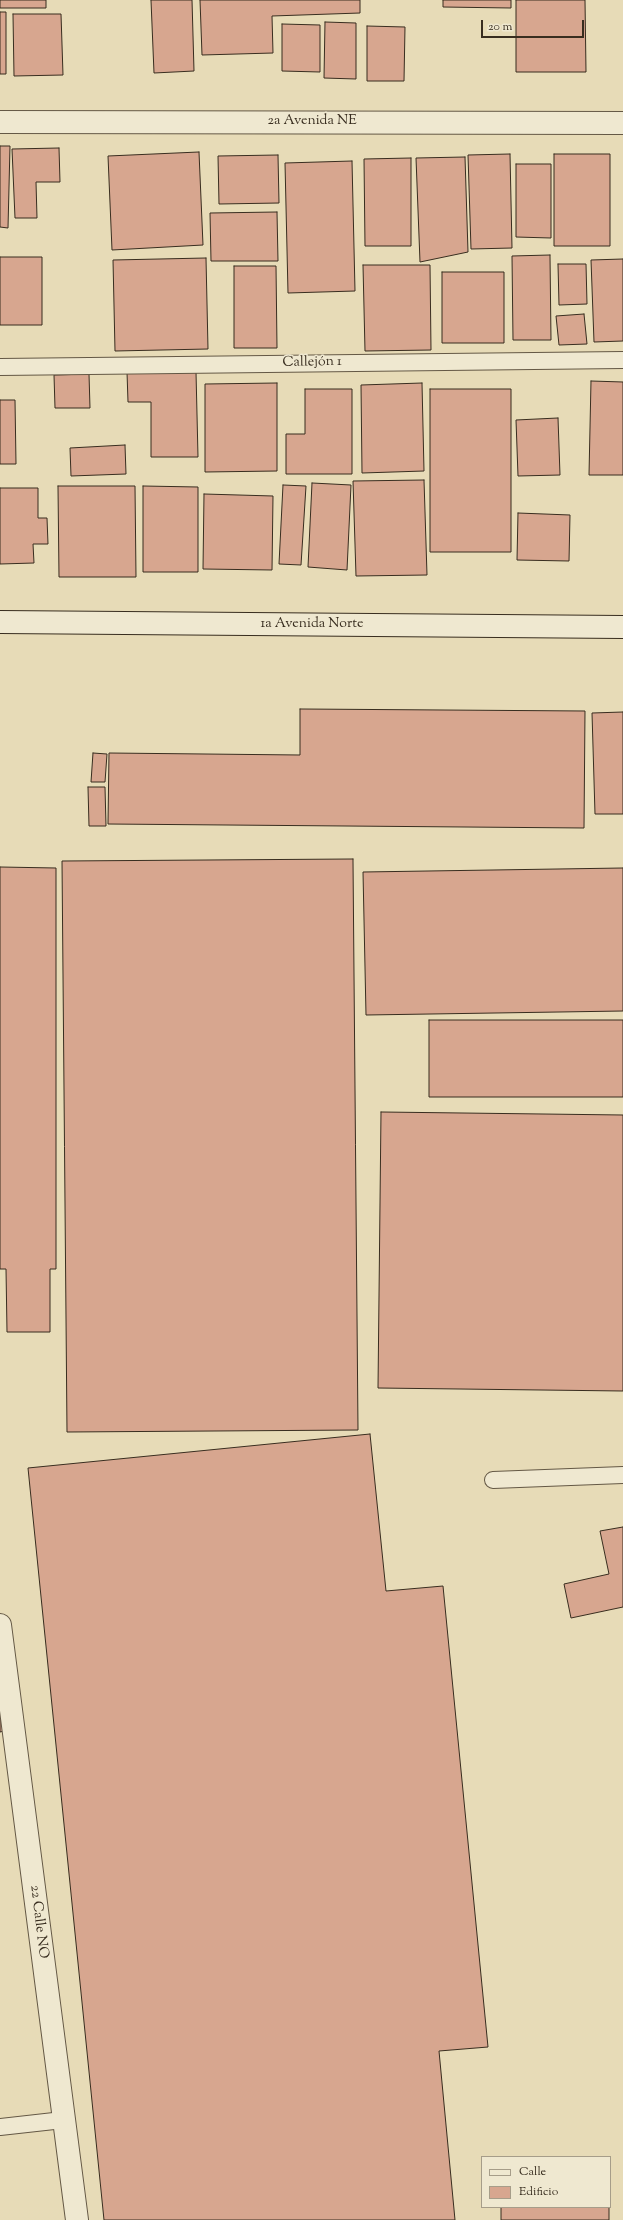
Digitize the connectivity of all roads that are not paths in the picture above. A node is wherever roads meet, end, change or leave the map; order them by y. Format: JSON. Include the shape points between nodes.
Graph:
{"nodes":[{"id":1,"x":0,"y":122,"type":"edge"},
{"id":2,"x":623,"y":123,"type":"edge"},
{"id":3,"x":623,"y":360,"type":"edge"},
{"id":4,"x":0,"y":367,"type":"edge"},
{"id":5,"x":0,"y":622,"type":"edge"},
{"id":6,"x":623,"y":627,"type":"edge"},
{"id":7,"x":623,"y":1475,"type":"edge"},
{"id":8,"x":493,"y":1480,"type":"dead end"},
{"id":9,"x":0,"y":1625,"type":"edge"},
{"id":10,"x":62,"y":2120,"type":"junction"},
{"id":11,"x":0,"y":2127,"type":"edge"},
{"id":12,"x":77,"y":2220,"type":"edge"}],
"edges":[{"from":1,"to":2,"type":"street","name":"2a Avenida NE"},
{"from":3,"to":4,"type":"lane","name":"Callejón 1"},
{"from":5,"to":6,"type":"street","name":"1a Avenida Norte"},
{"from":7,"to":8,"type":"lane"},
{"from":9,"to":10,"type":"street","name":"22 Calle NO"},
{"from":10,"to":11,"type":"lane"},
{"from":10,"to":12,"type":"street","name":"22 Calle NO"}]}
